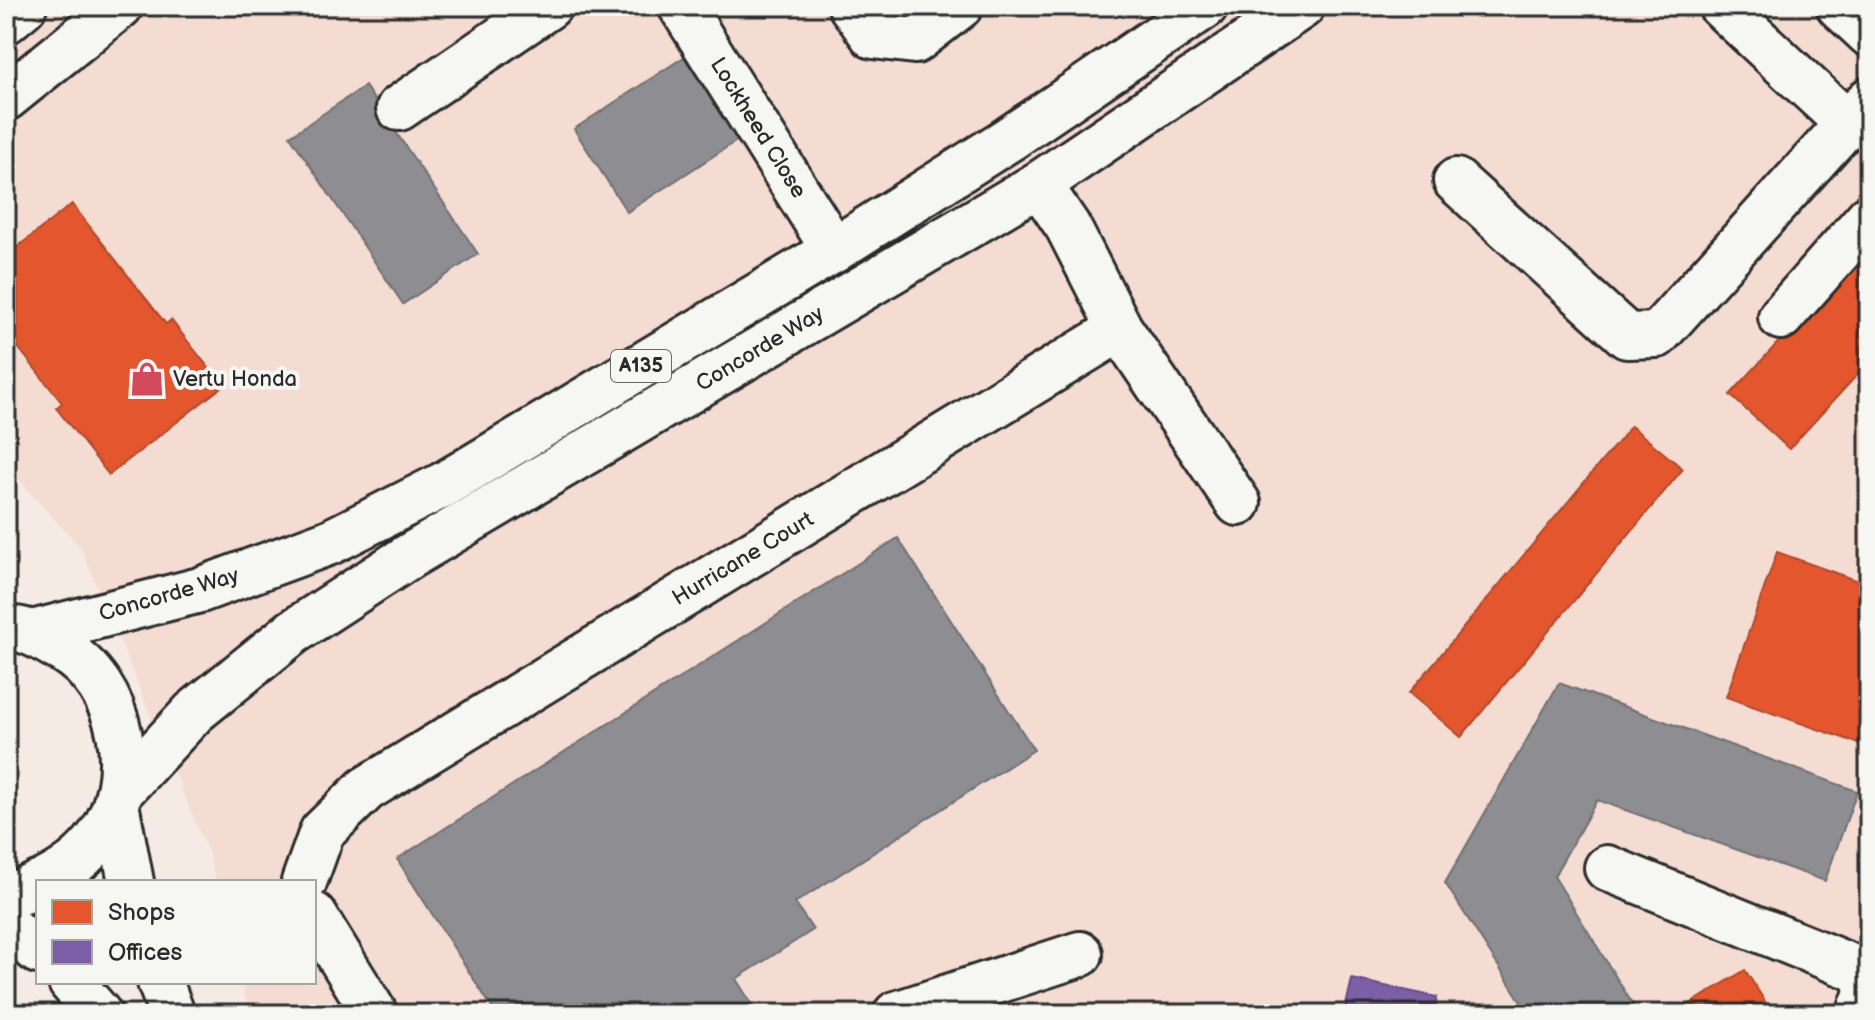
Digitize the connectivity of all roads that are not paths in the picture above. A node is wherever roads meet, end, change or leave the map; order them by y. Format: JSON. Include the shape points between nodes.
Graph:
{"nodes":[{"id":1,"x":24,"y":6,"type":"edge"},
{"id":2,"x":120,"y":6,"type":"edge"},
{"id":3,"x":549,"y":6,"type":"edge"},
{"id":4,"x":681,"y":6,"type":"edge"},
{"id":5,"x":851,"y":6,"type":"edge"},
{"id":6,"x":960,"y":6,"type":"edge"},
{"id":7,"x":1205,"y":6,"type":"edge"},
{"id":8,"x":1302,"y":6,"type":"edge"},
{"id":9,"x":1721,"y":6,"type":"edge"},
{"id":10,"x":1839,"y":6,"type":"edge"},
{"id":11,"x":6,"y":21,"type":"edge"},
{"id":12,"x":1869,"y":34,"type":"edge"},
{"id":13,"x":6,"y":98,"type":"edge"},
{"id":14,"x":399,"y":108,"type":"dead end"},
{"id":15,"x":1858,"y":112,"type":"edge"},
{"id":16,"x":1456,"y":181,"type":"dead end"},
{"id":17,"x":1039,"y":184,"type":"junction"},
{"id":18,"x":1869,"y":217,"type":"edge"},
{"id":19,"x":834,"y":250,"type":"junction"},
{"id":20,"x":1781,"y":317,"type":"dead end"},
{"id":21,"x":1120,"y":329,"type":"junction"},
{"id":22,"x":1238,"y":503,"type":"dead end"},
{"id":23,"x":16,"y":627,"type":"edge"},
{"id":24,"x":117,"y":799,"type":"junction"},
{"id":25,"x":1607,"y":868,"type":"dead end"},
{"id":26,"x":46,"y":880,"type":"edge"},
{"id":27,"x":131,"y":880,"type":"edge"},
{"id":28,"x":305,"y":880,"type":"edge"},
{"id":29,"x":36,"y":885,"type":"edge"},
{"id":30,"x":6,"y":895,"type":"edge"},
{"id":31,"x":316,"y":918,"type":"edge"},
{"id":32,"x":6,"y":925,"type":"edge"},
{"id":33,"x":36,"y":949,"type":"edge"},
{"id":34,"x":1080,"y":954,"type":"dead end"},
{"id":35,"x":1869,"y":974,"type":"edge"},
{"id":36,"x":73,"y":984,"type":"edge"},
{"id":37,"x":161,"y":984,"type":"edge"},
{"id":38,"x":1869,"y":988,"type":"edge"},
{"id":39,"x":99,"y":1014,"type":"edge"},
{"id":40,"x":172,"y":1014,"type":"edge"},
{"id":41,"x":375,"y":1014,"type":"edge"},
{"id":42,"x":896,"y":1014,"type":"edge"},
{"id":43,"x":1859,"y":1014,"type":"edge"}],
"edges":[{"from":1,"to":11,"type":"main road"},
{"from":2,"to":13,"type":"main road"},
{"from":3,"to":14,"type":"main road"},
{"from":4,"to":19,"type":"main road","name":"Lockheed Close"},
{"from":5,"to":6,"type":"main road","via":[[873,36],[915,41]]},
{"from":7,"to":19,"type":"main road","name":"Concorde Way","number":"A135"},
{"from":8,"to":17,"type":"main road","name":"Concorde Way","number":"A135"},
{"from":9,"to":15,"type":"main road"},
{"from":10,"to":12,"type":"main road"},
{"from":15,"to":16,"type":"main road","via":[[1657,335],[1627,336]]},
{"from":17,"to":21,"type":"main road","via":[[1068,227]]},
{"from":17,"to":24,"type":"main road","name":"Concorde Way","number":"A135","via":[[408,557],[293,632],[194,712]]},
{"from":18,"to":20,"type":"main road"},
{"from":19,"to":23,"type":"main road","name":"Concorde Way","number":"A135","via":[[443,485],[330,542],[200,590]]},
{"from":21,"to":22,"type":"main road"},
{"from":21,"to":28,"type":"main road","name":"Hurricane Court","via":[[366,789],[322,832]]},
{"from":23,"to":24,"type":"main road","number":"A135","via":[[76,658],[97,680],[121,738]]},
{"from":24,"to":26,"type":"main road","number":"A135","via":[[99,837],[65,871]]},
{"from":24,"to":27,"type":"main road","number":"A135"},
{"from":25,"to":35,"type":"main road"},
{"from":29,"to":30,"type":"main road","number":"A135"},
{"from":31,"to":41,"type":"main road"},
{"from":32,"to":33,"type":"main road"},
{"from":34,"to":42,"type":"main road"},
{"from":36,"to":39,"type":"main road"},
{"from":37,"to":40,"type":"main road"},
{"from":38,"to":43,"type":"main road"}]}
